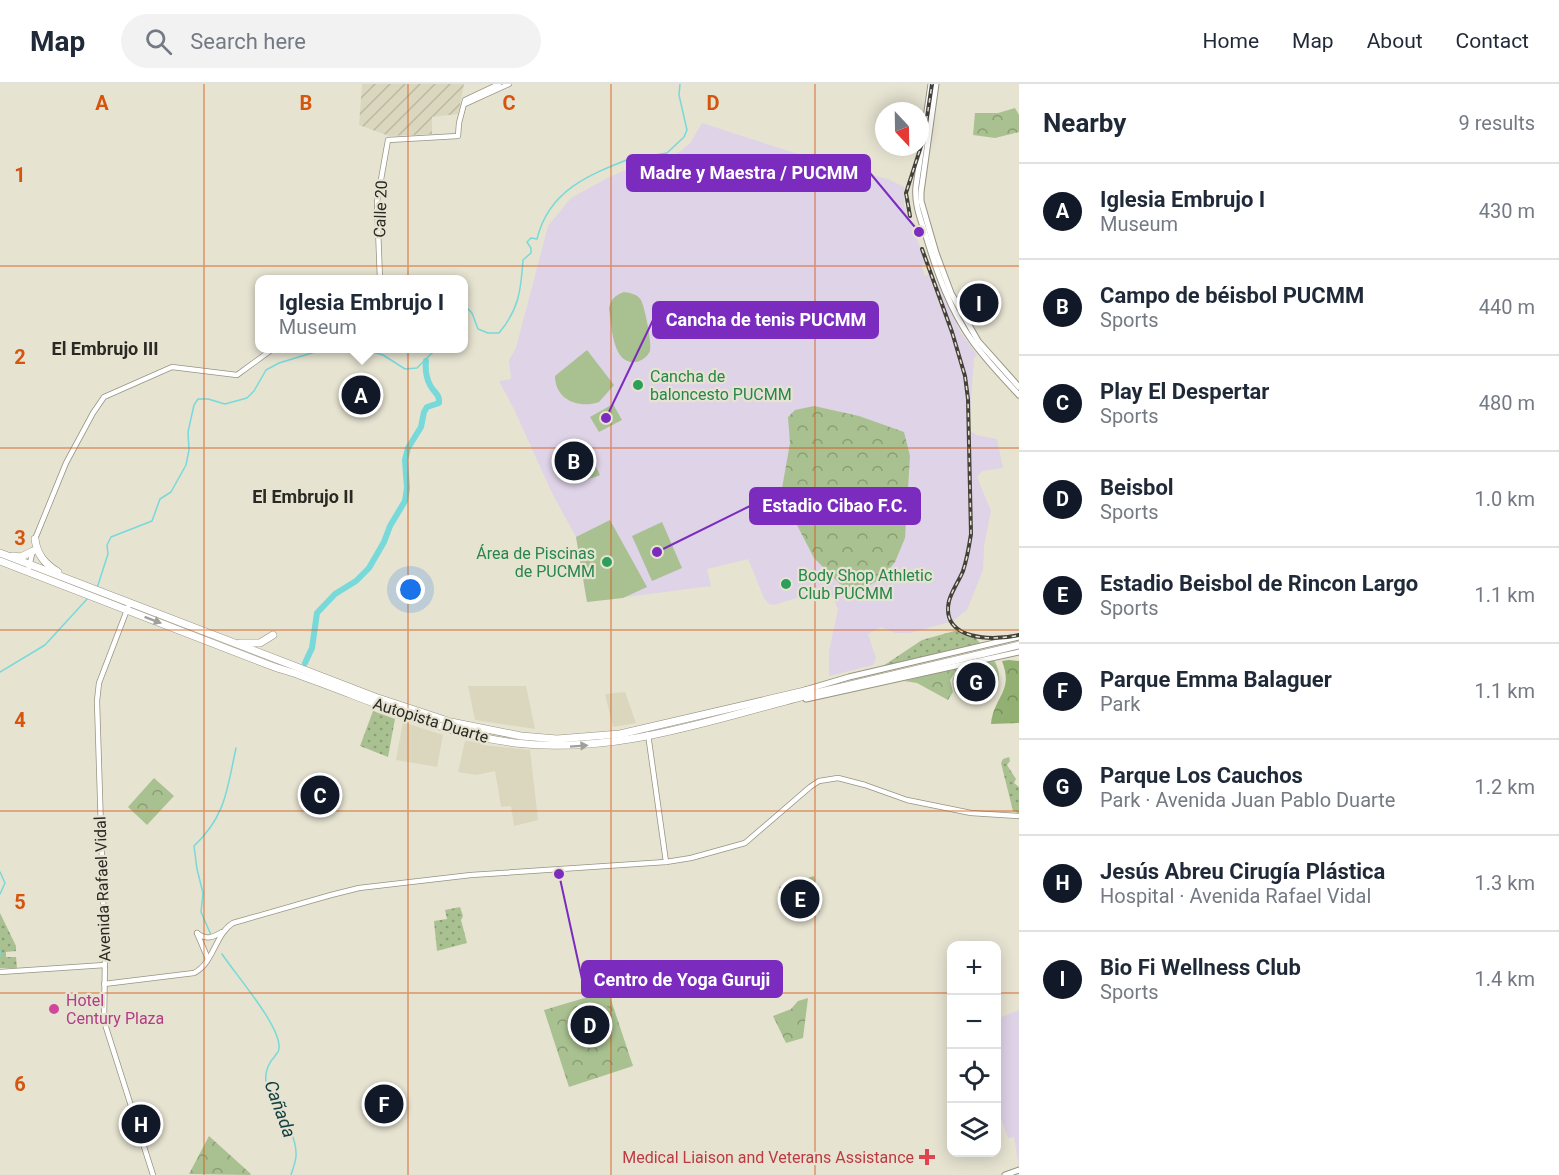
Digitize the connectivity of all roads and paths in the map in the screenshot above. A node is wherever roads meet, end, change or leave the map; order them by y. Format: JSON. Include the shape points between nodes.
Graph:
{"nodes":[{"id":1,"x":499,"y":84,"type":"edge"},
{"id":2,"x":509,"y":84,"type":"edge"},
{"id":3,"x":931,"y":84,"type":"edge"},
{"id":4,"x":936,"y":84,"type":"edge"},
{"id":5,"x":465,"y":102,"type":"junction"},
{"id":6,"x":380,"y":275,"type":"edge"},
{"id":7,"x":267,"y":353,"type":"edge"},
{"id":8,"x":1019,"y":387,"type":"edge"},
{"id":9,"x":1019,"y":395,"type":"edge"},
{"id":10,"x":35,"y":539,"type":"junction"},
{"id":11,"x":33,"y":550,"type":"junction"},
{"id":12,"x":0,"y":553,"type":"edge"},
{"id":13,"x":9,"y":556,"type":"junction"},
{"id":14,"x":0,"y":561,"type":"edge"},
{"id":15,"x":29,"y":568,"type":"junction"},
{"id":16,"x":67,"y":579,"type":"junction"},
{"id":17,"x":84,"y":589,"type":"junction"},
{"id":18,"x":100,"y":595,"type":"junction"},
{"id":19,"x":130,"y":602,"type":"junction"},
{"id":20,"x":127,"y":610,"type":"junction"},
{"id":21,"x":273,"y":635,"type":"dead end"},
{"id":22,"x":1019,"y":638,"type":"edge"},
{"id":23,"x":234,"y":642,"type":"junction"},
{"id":24,"x":1019,"y":645,"type":"edge"},
{"id":25,"x":1019,"y":652,"type":"edge"},
{"id":26,"x":960,"y":657,"type":"junction"},
{"id":27,"x":990,"y":657,"type":"junction"},
{"id":28,"x":1019,"y":657,"type":"edge"},
{"id":29,"x":979,"y":660,"type":"junction"},
{"id":30,"x":972,"y":664,"type":"dead end"},
{"id":31,"x":893,"y":680,"type":"junction"},
{"id":32,"x":900,"y":681,"type":"dead end"},
{"id":33,"x":883,"y":682,"type":"junction"},
{"id":34,"x":861,"y":689,"type":"dead end"},
{"id":35,"x":799,"y":693,"type":"junction"},
{"id":36,"x":778,"y":704,"type":"junction"},
{"id":37,"x":647,"y":733,"type":"junction"},
{"id":38,"x":1019,"y":816,"type":"edge"},
{"id":39,"x":666,"y":862,"type":"junction"},
{"id":40,"x":224,"y":931,"type":"junction"},
{"id":41,"x":208,"y":959,"type":"junction"},
{"id":42,"x":105,"y":965,"type":"junction"},
{"id":43,"x":0,"y":972,"type":"edge"},
{"id":44,"x":104,"y":984,"type":"junction"},
{"id":45,"x":1019,"y":1170,"type":"edge"},
{"id":46,"x":153,"y":1175,"type":"edge"},
{"id":47,"x":1005,"y":1175,"type":"edge"}],
"edges":[{"from":1,"to":5,"type":"main road"},
{"from":2,"to":5,"type":"main road"},
{"from":3,"to":9,"type":"main road","via":[[916,186],[918,208],[934,263],[958,319]]},
{"from":4,"to":8,"type":"main road","via":[[921,192],[923,209],[940,266],[959,308],[978,341]]},
{"from":5,"to":6,"type":"main road","name":"Calle 20","via":[[458,136],[388,140],[377,202]]},
{"from":7,"to":10,"type":"main road","via":[[237,375],[172,367],[104,397],[71,453]]},
{"from":10,"to":11,"type":"main road"},
{"from":10,"to":16,"type":"highway","via":[[41,557]]},
{"from":11,"to":13,"type":"highway","via":[[21,557]]},
{"from":11,"to":15,"type":"main road"},
{"from":12,"to":13,"type":"highway","name":"Autopista Duarte"},
{"from":13,"to":15,"type":"highway","name":"Autopista Duarte"},
{"from":14,"to":15,"type":"highway","name":"Autopista Duarte"},
{"from":15,"to":16,"type":"highway","name":"Autopista Duarte"},
{"from":15,"to":17,"type":"highway","name":"Autopista Duarte"},
{"from":16,"to":17,"type":"highway","name":"Autopista Duarte"},
{"from":17,"to":18,"type":"highway","name":"Autopista Duarte"},
{"from":18,"to":19,"type":"highway","name":"Autopista Duarte"},
{"from":18,"to":20,"type":"highway","name":"Autopista Duarte"},
{"from":19,"to":20,"type":"main road","name":"Avenida Rafael Vidal"},
{"from":19,"to":23,"type":"highway","name":"Autopista Duarte"},
{"from":20,"to":37,"type":"highway","name":"Autopista Duarte","one_way":true,"via":[[404,715],[480,737],[570,746],[618,742]]},
{"from":20,"to":42,"type":"main road","name":"Avenida Rafael Vidal","via":[[99,683],[97,701]]},
{"from":21,"to":23,"type":"highway","via":[[260,643]]},
{"from":22,"to":26,"type":"highway","name":"Autopista Duarte"},
{"from":22,"to":35,"type":"main road","name":"Autopista Duarte","via":[[849,677]]},
{"from":23,"to":37,"type":"highway","name":"Autopista Duarte","via":[[450,719],[521,736],[568,738]]},
{"from":24,"to":26,"type":"highway","name":"Autopista Duarte"},
{"from":25,"to":27,"type":"main road"},
{"from":26,"to":35,"type":"highway","name":"Autopista Duarte"},
{"from":26,"to":36,"type":"highway","name":"Autopista Duarte"},
{"from":27,"to":28,"type":"main road"},
{"from":27,"to":29,"type":"main road"},
{"from":29,"to":30,"type":"main road"},
{"from":29,"to":31,"type":"main road"},
{"from":31,"to":32,"type":"main road"},
{"from":31,"to":33,"type":"main road"},
{"from":33,"to":34,"type":"main road"},
{"from":33,"to":36,"type":"main road"},
{"from":35,"to":37,"type":"highway","name":"Autopista Duarte"},
{"from":36,"to":37,"type":"highway","name":"Autopista Duarte"},
{"from":37,"to":39,"type":"main road"},
{"from":38,"to":39,"type":"main road","via":[[971,813],[907,800],[838,778],[810,787],[745,843]]},
{"from":39,"to":40,"type":"main road","via":[[471,875],[349,890],[238,921]]},
{"from":40,"to":41,"type":"main road"},
{"from":40,"to":41,"type":"main road","via":[[211,938],[197,933]]},
{"from":41,"to":44,"type":"main road","via":[[194,973]]},
{"from":42,"to":43,"type":"main road"},
{"from":42,"to":44,"type":"main road","name":"Avenida Rafael Vidal"},
{"from":44,"to":46,"type":"main road","name":"Avenida Rafael Vidal","via":[[104,1021]]},
{"from":45,"to":47,"type":"main road"}]}
